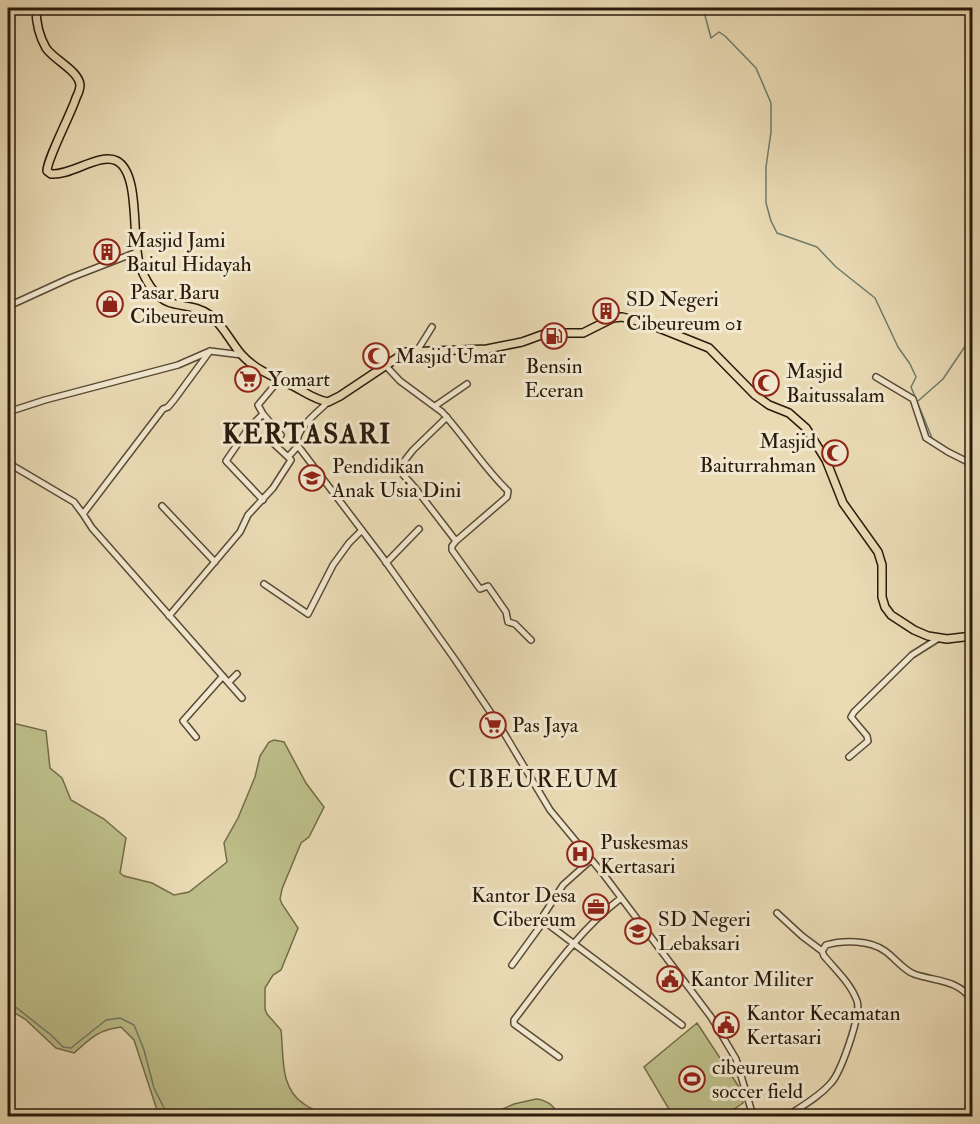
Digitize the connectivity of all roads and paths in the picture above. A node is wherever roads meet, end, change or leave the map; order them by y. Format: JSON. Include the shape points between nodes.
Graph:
{"nodes":[{"id":1,"x":36,"y":8,"type":"edge"},
{"id":2,"x":137,"y":252,"type":"junction"},
{"id":3,"x":8,"y":303,"type":"edge"},
{"id":4,"x":432,"y":327,"type":"dead end"},
{"id":5,"x":210,"y":351,"type":"junction"},
{"id":6,"x":417,"y":351,"type":"junction"},
{"id":7,"x":242,"y":355,"type":"junction"},
{"id":8,"x":386,"y":365,"type":"junction"},
{"id":9,"x":876,"y":377,"type":"dead end"},
{"id":10,"x":279,"y":380,"type":"junction"},
{"id":11,"x":467,"y":384,"type":"dead end"},
{"id":12,"x":328,"y":402,"type":"junction"},
{"id":13,"x":435,"y":406,"type":"junction"},
{"id":14,"x":8,"y":412,"type":"edge"},
{"id":15,"x":263,"y":414,"type":"junction"},
{"id":16,"x":447,"y":417,"type":"junction"},
{"id":17,"x":298,"y":446,"type":"junction"},
{"id":18,"x":288,"y":457,"type":"junction"},
{"id":19,"x":8,"y":463,"type":"edge"},
{"id":20,"x":972,"y":464,"type":"edge"},
{"id":21,"x":263,"y":500,"type":"junction"},
{"id":22,"x":162,"y":506,"type":"dead end"},
{"id":23,"x":83,"y":514,"type":"junction"},
{"id":24,"x":419,"y":529,"type":"dead end"},
{"id":25,"x":362,"y":530,"type":"junction"},
{"id":26,"x":456,"y":541,"type":"junction"},
{"id":27,"x":215,"y":562,"type":"junction"},
{"id":28,"x":386,"y":563,"type":"junction"},
{"id":29,"x":264,"y":584,"type":"dead end"},
{"id":30,"x":169,"y":616,"type":"junction"},
{"id":31,"x":972,"y":636,"type":"edge"},
{"id":32,"x":939,"y":638,"type":"junction"},
{"id":33,"x":531,"y":640,"type":"dead end"},
{"id":34,"x":237,"y":674,"type":"dead end"},
{"id":35,"x":222,"y":676,"type":"junction"},
{"id":36,"x":229,"y":682,"type":"junction"},
{"id":37,"x":242,"y":698,"type":"dead end"},
{"id":38,"x":196,"y":737,"type":"dead end"},
{"id":39,"x":849,"y":758,"type":"dead end"},
{"id":40,"x":591,"y":860,"type":"junction"},
{"id":41,"x":621,"y":898,"type":"junction"},
{"id":42,"x":777,"y":913,"type":"dead end"},
{"id":43,"x":544,"y":921,"type":"junction"},
{"id":44,"x":574,"y":944,"type":"junction"},
{"id":45,"x":822,"y":951,"type":"junction"},
{"id":46,"x":512,"y":965,"type":"dead end"},
{"id":47,"x":972,"y":1000,"type":"edge"},
{"id":48,"x":682,"y":1025,"type":"dead end"},
{"id":49,"x":559,"y":1057,"type":"dead end"},
{"id":50,"x":753,"y":1116,"type":"edge"},
{"id":51,"x":787,"y":1116,"type":"edge"}],
"edges":[{"from":1,"to":2,"type":"main road","via":[[46,48],[77,76],[80,85],[47,171],[62,174],[107,159],[123,166],[133,200]]},
{"from":2,"to":3,"type":"street"},
{"from":2,"to":7,"type":"main road","via":[[149,286],[162,300],[206,312],[222,326]]},
{"from":4,"to":6,"type":"street"},
{"from":5,"to":7,"type":"street"},
{"from":5,"to":14,"type":"street","via":[[178,365]]},
{"from":5,"to":23,"type":"street"},
{"from":6,"to":8,"type":"main road","via":[[406,352]]},
{"from":6,"to":32,"type":"main road","via":[[488,349],[547,333],[583,333],[622,317],[709,348],[746,387],[769,405],[789,413],[812,435],[843,503],[878,552],[887,610],[914,630]]},
{"from":7,"to":10,"type":"main road"},
{"from":8,"to":12,"type":"main road"},
{"from":8,"to":13,"type":"street","via":[[400,381]]},
{"from":9,"to":20,"type":"street","via":[[913,399],[926,438]]},
{"from":10,"to":12,"type":"main road"},
{"from":10,"to":15,"type":"street","via":[[258,405]]},
{"from":11,"to":13,"type":"street"},
{"from":12,"to":17,"type":"street","via":[[300,431]]},
{"from":13,"to":16,"type":"street"},
{"from":15,"to":18,"type":"street","via":[[281,435],[273,443]]},
{"from":15,"to":21,"type":"street","via":[[226,461]]},
{"from":16,"to":26,"type":"street","via":[[398,469]]},
{"from":16,"to":26,"type":"street","via":[[509,494]]},
{"from":17,"to":18,"type":"street"},
{"from":17,"to":25,"type":"street"},
{"from":18,"to":21,"type":"street","via":[[291,462]]},
{"from":19,"to":23,"type":"street","via":[[74,502]]},
{"from":21,"to":27,"type":"street"},
{"from":22,"to":27,"type":"street"},
{"from":23,"to":30,"type":"street"},
{"from":24,"to":28,"type":"street"},
{"from":25,"to":28,"type":"street"},
{"from":25,"to":29,"type":"street","via":[[333,566],[308,614]]},
{"from":26,"to":33,"type":"street","via":[[452,550],[480,589],[488,586],[507,613],[508,622]]},
{"from":27,"to":30,"type":"street"},
{"from":28,"to":40,"type":"street","via":[[501,728],[550,810]]},
{"from":30,"to":35,"type":"street"},
{"from":31,"to":32,"type":"main road"},
{"from":32,"to":39,"type":"street","via":[[912,655],[854,712],[851,717],[868,741]]},
{"from":34,"to":36,"type":"street"},
{"from":35,"to":36,"type":"street"},
{"from":35,"to":38,"type":"street","via":[[183,721]]},
{"from":36,"to":37,"type":"street"},
{"from":40,"to":41,"type":"street"},
{"from":40,"to":43,"type":"street","via":[[563,885],[541,916]]},
{"from":41,"to":44,"type":"street","via":[[595,919]]},
{"from":41,"to":50,"type":"street","via":[[731,1048]]},
{"from":42,"to":45,"type":"street"},
{"from":43,"to":44,"type":"street"},
{"from":43,"to":46,"type":"street"},
{"from":44,"to":48,"type":"street"},
{"from":44,"to":49,"type":"street","via":[[514,1022]]},
{"from":45,"to":47,"type":"street","via":[[836,942],[875,947],[909,972],[953,984]]},
{"from":45,"to":51,"type":"street","via":[[852,991],[858,1006],[848,1049],[834,1080]]}]}
